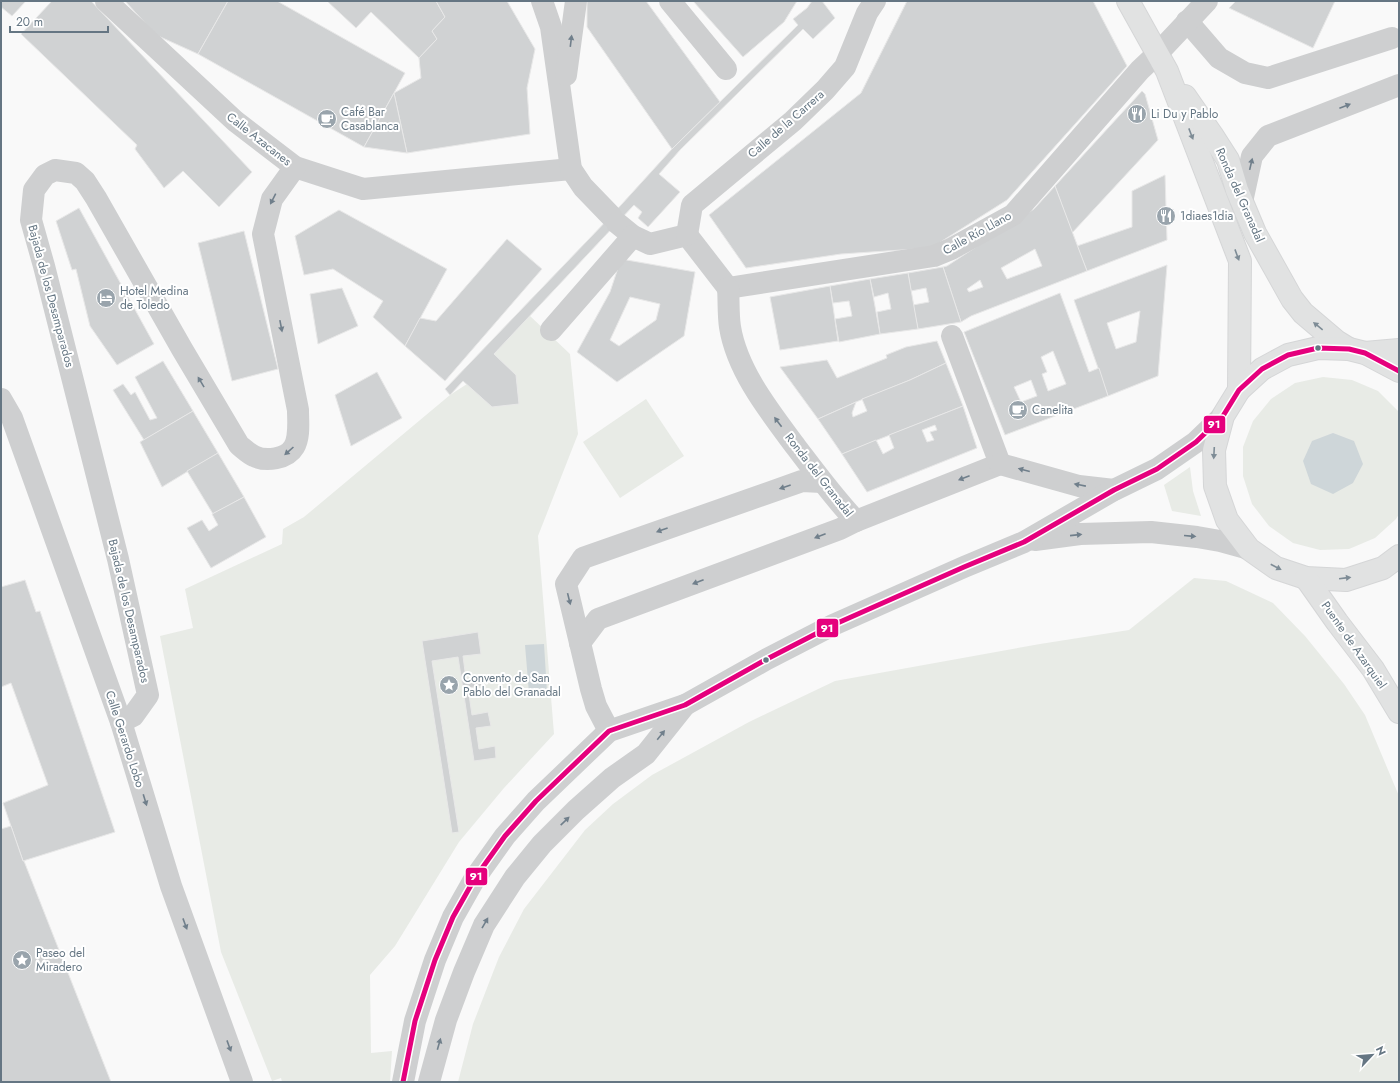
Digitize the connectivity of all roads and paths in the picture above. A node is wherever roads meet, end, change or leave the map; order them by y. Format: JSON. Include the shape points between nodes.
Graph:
{"nodes":[{"id":1,"x":106,"y":1,"type":"edge"},
{"id":2,"x":542,"y":1,"type":"edge"},
{"id":3,"x":576,"y":1,"type":"edge"},
{"id":4,"x":670,"y":1,"type":"edge"},
{"id":5,"x":875,"y":1,"type":"edge"},
{"id":6,"x":1128,"y":1,"type":"edge"},
{"id":7,"x":1207,"y":1,"type":"edge"},
{"id":8,"x":1187,"y":21,"type":"junction"},
{"id":9,"x":1392,"y":38,"type":"dead end"},
{"id":10,"x":1162,"y":62,"type":"junction"},
{"id":11,"x":726,"y":69,"type":"dead end"},
{"id":12,"x":1399,"y":85,"type":"edge"},
{"id":13,"x":562,"y":108,"type":"junction"},
{"id":14,"x":295,"y":167,"type":"junction"},
{"id":15,"x":571,"y":170,"type":"junction"},
{"id":16,"x":1242,"y":202,"type":"junction"},
{"id":17,"x":620,"y":225,"type":"junction"},
{"id":18,"x":687,"y":235,"type":"junction"},
{"id":19,"x":728,"y":288,"type":"junction"},
{"id":20,"x":551,"y":330,"type":"dead end"},
{"id":21,"x":952,"y":336,"type":"dead end"},
{"id":22,"x":1399,"y":350,"type":"edge"},
{"id":23,"x":1357,"y":351,"type":"junction"},
{"id":24,"x":1399,"y":371,"type":"edge"},
{"id":25,"x":1239,"y":390,"type":"junction"},
{"id":26,"x":1,"y":399,"type":"edge"},
{"id":27,"x":1223,"y":416,"type":"junction"},
{"id":28,"x":1000,"y":464,"type":"junction"},
{"id":29,"x":822,"y":482,"type":"junction"},
{"id":30,"x":1114,"y":490,"type":"junction"},
{"id":31,"x":856,"y":521,"type":"junction"},
{"id":32,"x":1024,"y":542,"type":"junction"},
{"id":33,"x":1249,"y":549,"type":"junction"},
{"id":34,"x":1399,"y":556,"type":"edge"},
{"id":35,"x":1306,"y":578,"type":"junction"},
{"id":36,"x":580,"y":643,"type":"junction"},
{"id":37,"x":685,"y":705,"type":"junction"},
{"id":38,"x":1399,"y":712,"type":"edge"},
{"id":39,"x":121,"y":722,"type":"junction"},
{"id":40,"x":609,"y":731,"type":"junction"},
{"id":41,"x":242,"y":1082,"type":"edge"},
{"id":42,"x":403,"y":1082,"type":"edge"},
{"id":43,"x":429,"y":1082,"type":"edge"}],
"edges":[{"from":1,"to":14,"type":"street","name":"Calle Azacanes","via":[[234,121]]},
{"from":2,"to":13,"type":"street","via":[[551,27]]},
{"from":13,"to":3,"type":"street","one_way":true},
{"from":4,"to":11,"type":"street"},
{"from":5,"to":18,"type":"street","name":"Calle de la Carrera","via":[[867,13],[844,67],[835,79],[793,121],[692,205]]},
{"from":6,"to":10,"type":"main road","name":"Ronda del Granadal"},
{"from":7,"to":8,"type":"street","name":"Calle Río Llano"},
{"from":8,"to":9,"type":"street","via":[[1219,58],[1245,73],[1268,78]]},
{"from":8,"to":10,"type":"street","name":"Calle Río Llano"},
{"from":10,"to":16,"type":"main road","name":"Ronda del Granadal","via":[[1228,160]]},
{"from":10,"to":19,"type":"street","name":"Calle Río Llano","via":[[1140,70],[1013,215],[951,249],[934,256]]},
{"from":10,"to":25,"type":"main road","name":"Ronda del Granadal","one_way":true,"via":[[1240,261]]},
{"from":16,"to":12,"type":"street","one_way":true,"via":[[1252,156],[1268,136]]},
{"from":13,"to":15,"type":"street"},
{"from":14,"to":15,"type":"street","name":"Calle Azacanes","via":[[363,189]]},
{"from":14,"to":39,"type":"street","name":"Bajada de los Desamparados","one_way":true,"via":[[272,199],[263,234],[298,410],[298,432],[294,448],[282,457],[265,459],[254,456],[239,445],[85,181],[76,173],[55,170],[45,175],[34,190],[31,220],[116,551],[148,695],[133,716]]},
{"from":15,"to":17,"type":"street","via":[[582,187]]},
{"from":23,"to":16,"type":"main road","name":"Ronda del Granadal","one_way":true,"via":[[1336,341],[1302,314],[1255,233]]},
{"from":17,"to":18,"type":"street","via":[[650,244]]},
{"from":17,"to":20,"type":"street"},
{"from":18,"to":19,"type":"street"},
{"from":29,"to":19,"type":"street","name":"Ronda del Granadal","one_way":true,"via":[[746,375],[730,328]]},
{"from":21,"to":28,"type":"street"},
{"from":22,"to":23,"type":"main road"},
{"from":23,"to":24,"type":"main road","name":"Ronda del Granadal"},
{"from":23,"to":25,"type":"main road","name":"Ronda del Granadal","via":[[1318,348],[1288,355],[1262,369]]},
{"from":25,"to":27,"type":"main road","name":"Ronda del Granadal"},
{"from":26,"to":39,"type":"street","name":"Calle Gerardo Lobo","via":[[12,418]]},
{"from":27,"to":30,"type":"street","name":"Ronda del Granadal","via":[[1196,442],[1157,469]]},
{"from":27,"to":33,"type":"main road","name":"Ronda del Granadal","one_way":true,"via":[[1214,450],[1215,486],[1227,520]]},
{"from":30,"to":28,"type":"street","one_way":true,"via":[[1079,486]]},
{"from":28,"to":31,"type":"street","name":"Ronda del Granadal","one_way":true},
{"from":29,"to":31,"type":"street","name":"Ronda del Granadal"},
{"from":29,"to":36,"type":"street","one_way":true,"via":[[802,481],[583,558],[566,584]]},
{"from":30,"to":32,"type":"street","name":"Ronda del Granadal"},
{"from":31,"to":36,"type":"street","one_way":true,"via":[[598,619]]},
{"from":32,"to":33,"type":"street","one_way":true,"via":[[1080,534],[1151,532],[1197,537]]},
{"from":32,"to":37,"type":"street","via":[[832,625]]},
{"from":33,"to":35,"type":"main road","name":"Ronda del Granadal","one_way":true,"via":[[1276,568]]},
{"from":35,"to":34,"type":"main road","name":"Ronda del Granadal","one_way":true,"via":[[1346,580],[1383,568]]},
{"from":35,"to":38,"type":"main road","name":"Puente de Azarquiel","via":[[1373,669]]},
{"from":36,"to":40,"type":"street","via":[[596,706]]},
{"from":37,"to":40,"type":"street"},
{"from":43,"to":37,"type":"street","one_way":true,"via":[[446,1020],[464,972],[484,925],[515,877],[542,844],[576,810],[612,778],[646,754]]},
{"from":39,"to":41,"type":"street","name":"Calle Gerardo Lobo","one_way":true,"via":[[171,886]]},
{"from":40,"to":42,"type":"street","via":[[536,801],[505,836],[475,878],[453,917],[435,960],[415,1021]]}]}
